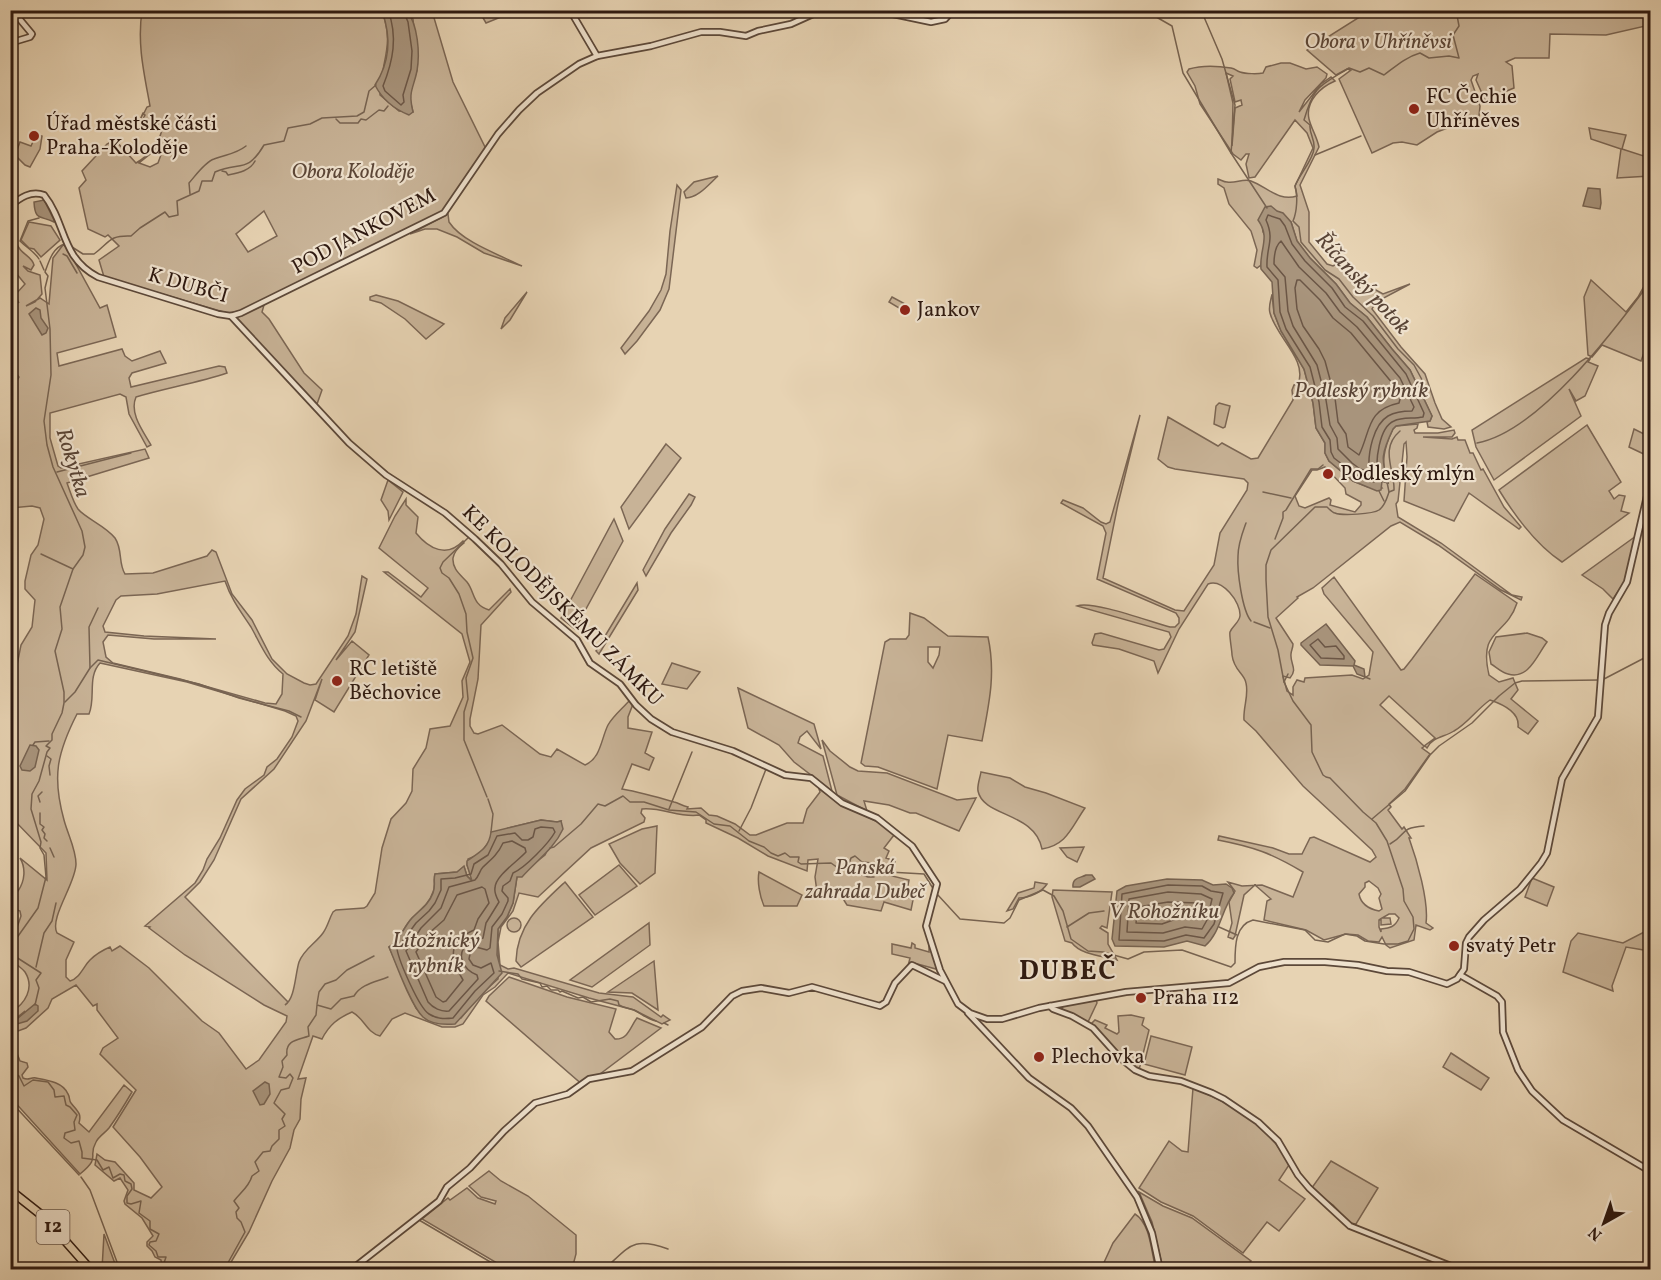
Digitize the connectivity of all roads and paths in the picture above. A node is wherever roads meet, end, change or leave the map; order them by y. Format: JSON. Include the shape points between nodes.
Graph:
{"nodes":[{"id":1,"x":12,"y":10,"type":"edge"},
{"id":2,"x":570,"y":10,"type":"edge"},
{"id":3,"x":822,"y":10,"type":"edge"},
{"id":4,"x":874,"y":10,"type":"edge"},
{"id":5,"x":953,"y":10,"type":"edge"},
{"id":6,"x":10,"y":43,"type":"edge"},
{"id":7,"x":597,"y":56,"type":"junction"},
{"id":8,"x":10,"y":206,"type":"edge"},
{"id":9,"x":231,"y":315,"type":"junction"},
{"id":10,"x":1650,"y":483,"type":"edge"},
{"id":11,"x":407,"y":490,"type":"joint"},
{"id":12,"x":1460,"y":975,"type":"junction"},
{"id":13,"x":945,"y":981,"type":"junction"},
{"id":14,"x":1050,"y":1006,"type":"junction"},
{"id":15,"x":966,"y":1011,"type":"junction"},
{"id":16,"x":1650,"y":1171,"type":"edge"},
{"id":17,"x":10,"y":1190,"type":"edge"},
{"id":18,"x":91,"y":1269,"type":"edge"},
{"id":19,"x":351,"y":1269,"type":"edge"},
{"id":20,"x":1160,"y":1269,"type":"edge"},
{"id":21,"x":1461,"y":1269,"type":"edge"}],
"edges":[{"from":1,"to":6,"type":"street","via":[[32,34]]},
{"from":2,"to":7,"type":"street"},
{"from":3,"to":7,"type":"street","name":"POD JANKOVEM","via":[[790,24],[743,36],[701,32]]},
{"from":4,"to":5,"type":"street","via":[[931,22],[942,20]]},
{"from":7,"to":9,"type":"street","name":"POD JANKOVEM","via":[[563,73],[519,110],[444,213]]},
{"from":8,"to":9,"type":"street","name":"K DUBČI","via":[[24,196],[44,195],[68,248],[82,267],[98,277]]},
{"from":9,"to":11,"type":"street","name":"K DUBČI","via":[[349,443]]},
{"from":10,"to":12,"type":"street","via":[[1629,576],[1605,625],[1599,717],[1560,786],[1550,844],[1541,863],[1518,891],[1486,918],[1467,941],[1465,966]]},
{"from":11,"to":13,"type":"street","name":"KE KOLODĚJSKÉMU ZÁMKU","via":[[445,513],[484,547],[532,602],[577,640],[590,663],[620,684],[651,719],[672,732],[733,751],[785,775],[811,778],[842,802],[877,818],[912,846],[937,884],[926,926]]},
{"from":12,"to":14,"type":"street","via":[[1445,984],[1409,972],[1358,965],[1284,962],[1258,967],[1229,983],[1131,992]]},
{"from":12,"to":16,"type":"street","via":[[1501,999],[1503,1032],[1518,1070],[1532,1091],[1559,1117]]},
{"from":13,"to":15,"type":"street","via":[[956,1002]]},
{"from":13,"to":19,"type":"street","via":[[909,966],[880,1006],[812,987],[789,993],[761,988],[742,990],[702,1027],[634,1070],[589,1079],[568,1094],[535,1103],[447,1187],[439,1201]]},
{"from":14,"to":15,"type":"street","via":[[999,1019]]},
{"from":14,"to":21,"type":"street","via":[[1093,1028],[1135,1070],[1181,1081],[1233,1104],[1272,1135],[1309,1188],[1355,1229]]},
{"from":15,"to":20,"type":"street","via":[[1029,1078],[1081,1117],[1137,1197],[1152,1233]]},
{"from":17,"to":18,"type":"main road","number":"12","via":[[44,1217]]}]}
